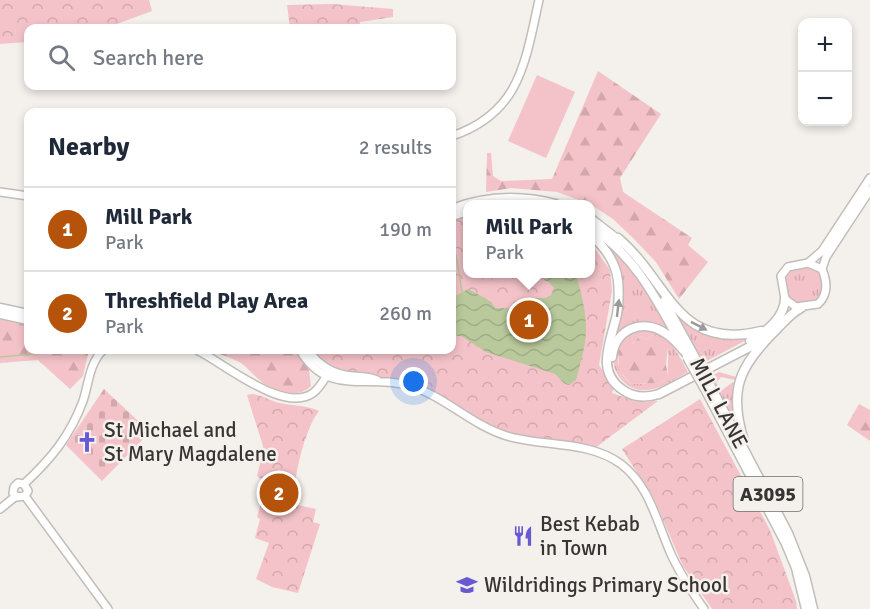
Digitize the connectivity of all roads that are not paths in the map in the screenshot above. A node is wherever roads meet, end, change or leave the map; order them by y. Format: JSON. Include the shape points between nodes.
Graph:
{"nodes":[{"id":1,"x":539,"y":0,"type":"edge"},
{"id":2,"x":456,"y":134,"type":"edge"},
{"id":3,"x":870,"y":178,"type":"edge"},
{"id":4,"x":870,"y":190,"type":"edge"},
{"id":5,"x":0,"y":192,"type":"edge"},
{"id":6,"x":24,"y":195,"type":"edge"},
{"id":7,"x":487,"y":200,"type":"edge"},
{"id":8,"x":536,"y":200,"type":"edge"},
{"id":9,"x":595,"y":222,"type":"edge"},
{"id":10,"x":595,"y":230,"type":"edge"},
{"id":11,"x":618,"y":238,"type":"junction"},
{"id":12,"x":595,"y":239,"type":"edge"},
{"id":13,"x":808,"y":262,"type":"junction"},
{"id":14,"x":822,"y":269,"type":"junction"},
{"id":15,"x":785,"y":299,"type":"junction"},
{"id":16,"x":0,"y":308,"type":"edge"},
{"id":17,"x":801,"y":308,"type":"junction"},
{"id":18,"x":24,"y":313,"type":"edge"},
{"id":19,"x":0,"y":314,"type":"edge"},
{"id":20,"x":24,"y":319,"type":"edge"},
{"id":21,"x":766,"y":334,"type":"junction"},
{"id":22,"x":100,"y":354,"type":"edge"},
{"id":23,"x":204,"y":354,"type":"edge"},
{"id":24,"x":303,"y":354,"type":"edge"},
{"id":25,"x":311,"y":354,"type":"edge"},
{"id":26,"x":689,"y":355,"type":"junction"},
{"id":27,"x":329,"y":373,"type":"junction"},
{"id":28,"x":707,"y":387,"type":"junction"},
{"id":29,"x":752,"y":464,"type":"junction"},
{"id":30,"x":24,"y":484,"type":"junction"},
{"id":31,"x":16,"y":496,"type":"junction"},
{"id":32,"x":25,"y":496,"type":"junction"},
{"id":33,"x":0,"y":509,"type":"edge"},
{"id":34,"x":108,"y":609,"type":"edge"},
{"id":35,"x":704,"y":609,"type":"edge"},
{"id":36,"x":806,"y":609,"type":"edge"},
{"id":37,"x":813,"y":609,"type":"edge"}],
"edges":[{"from":1,"to":2,"type":"street","via":[[520,73],[509,96],[483,123]]},
{"from":3,"to":13,"type":"street","via":[[822,251]]},
{"from":4,"to":14,"type":"street","via":[[826,256]]},
{"from":5,"to":6,"type":"street"},
{"from":7,"to":8,"type":"main road"},
{"from":9,"to":11,"type":"main road","name":"MILL LANE","number":"A3095"},
{"from":10,"to":26,"type":"main road","name":"MILL LANE","number":"A3095","via":[[614,244],[640,274]]},
{"from":11,"to":21,"type":"main road","number":"A3095","one_way":true,"via":[[693,324],[724,335]]},
{"from":11,"to":26,"type":"main road","name":"MILL LANE","number":"A3095","via":[[650,278]]},
{"from":21,"to":12,"type":"main road","number":"A3095","one_way":true,"via":[[659,394],[642,397],[624,391],[610,376],[606,360],[618,308],[618,278]]},
{"from":13,"to":14,"type":"street"},
{"from":13,"to":15,"type":"street","via":[[784,271],[781,278]]},
{"from":14,"to":17,"type":"street","via":[[824,297],[818,304]]},
{"from":15,"to":17,"type":"street"},
{"from":15,"to":21,"type":"main road","number":"A3095","via":[[781,314]]},
{"from":16,"to":18,"type":"main road"},
{"from":17,"to":21,"type":"main road","number":"A3095"},
{"from":19,"to":20,"type":"main road"},
{"from":21,"to":26,"type":"main road","number":"A3095","via":[[652,391],[638,391],[624,384],[612,362],[620,336],[640,326],[663,331]]},
{"from":21,"to":29,"type":"main road","number":"A3095","via":[[744,372],[737,394],[738,424]]},
{"from":22,"to":30,"type":"street","via":[[59,447]]},
{"from":23,"to":27,"type":"street","via":[[267,391],[292,399],[308,396]]},
{"from":24,"to":27,"type":"street"},
{"from":25,"to":27,"type":"street"},
{"from":26,"to":28,"type":"main road","name":"MILL LANE","number":"A3095","bridge":true},
{"from":27,"to":35,"type":"street","via":[[350,382],[388,381],[418,389],[507,436],[604,455],[626,469],[643,488],[678,570]]},
{"from":28,"to":29,"type":"main road","name":"MILL LANE","number":"A3095"},
{"from":28,"to":36,"type":"main road","name":"MILL LANE","number":"A3095","via":[[786,544]]},
{"from":29,"to":37,"type":"main road","name":"MILL LANE","number":"A3095","via":[[795,548]]},
{"from":30,"to":31,"type":"street","via":[[15,484]]},
{"from":30,"to":32,"type":"street","via":[[28,490]]},
{"from":31,"to":32,"type":"street"},
{"from":31,"to":33,"type":"street"},
{"from":32,"to":34,"type":"street"}]}
